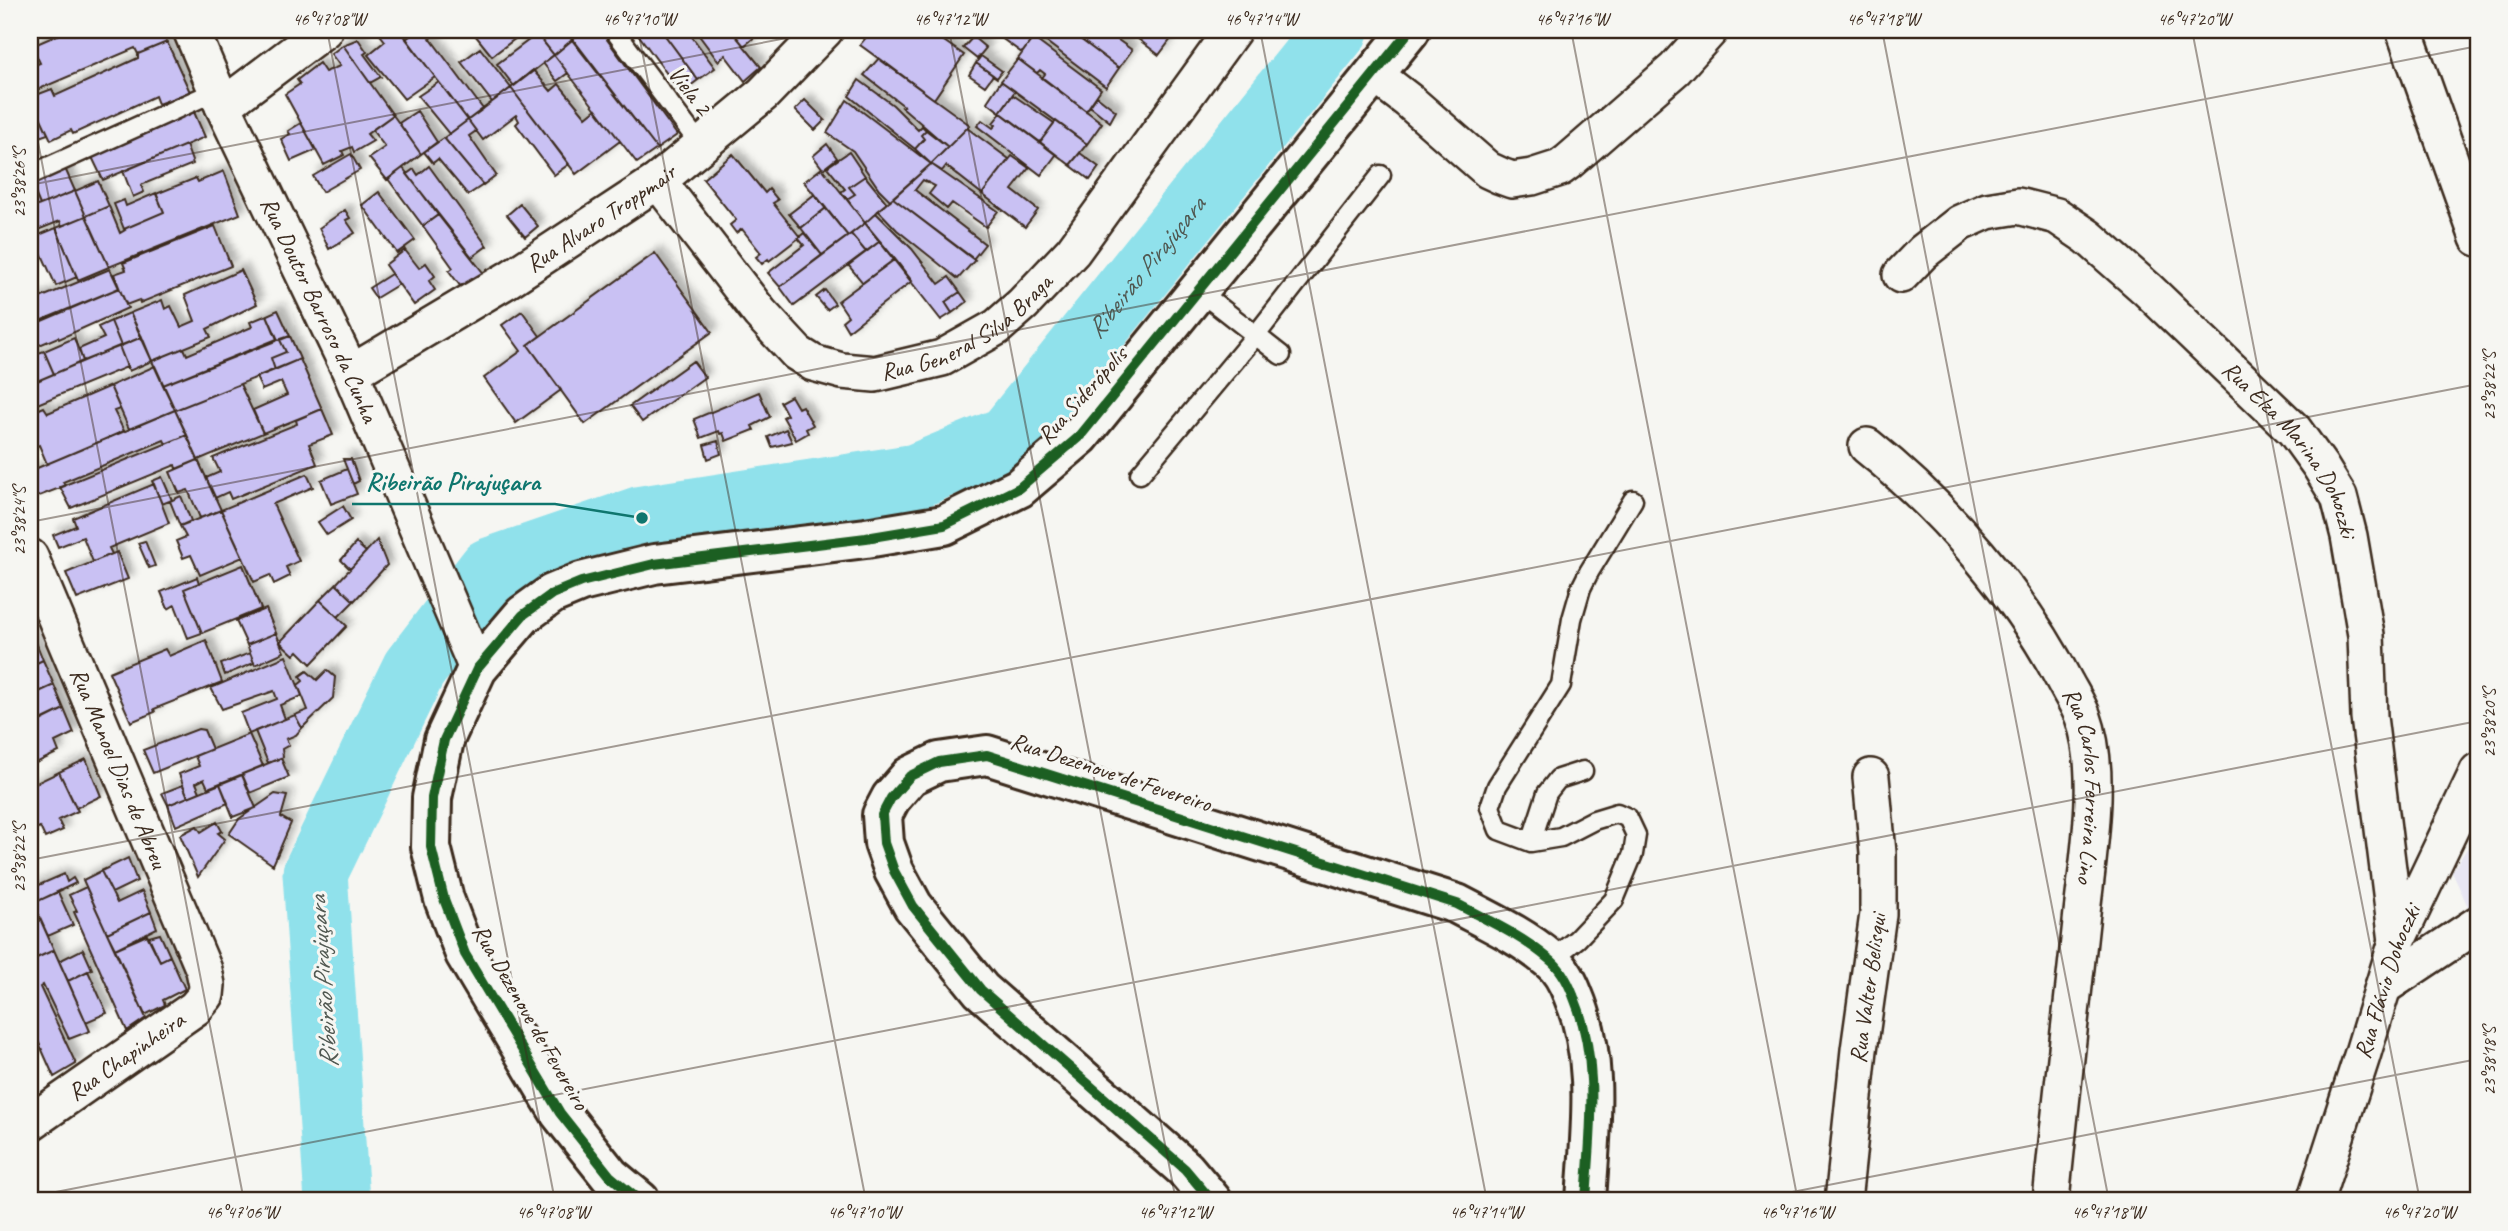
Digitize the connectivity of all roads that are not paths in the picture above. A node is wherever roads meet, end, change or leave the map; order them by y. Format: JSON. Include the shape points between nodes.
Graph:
{"nodes":[{"id":1,"x":191,"y":30,"type":"edge"},
{"id":2,"x":324,"y":30,"type":"edge"},
{"id":3,"x":614,"y":30,"type":"edge"},
{"id":4,"x":825,"y":30,"type":"edge"},
{"id":5,"x":1233,"y":30,"type":"edge"},
{"id":6,"x":1410,"y":30,"type":"edge"},
{"id":7,"x":1710,"y":30,"type":"edge"},
{"id":8,"x":2404,"y":30,"type":"edge"},
{"id":9,"x":1374,"y":74,"type":"junction"},
{"id":10,"x":220,"y":98,"type":"junction"},
{"id":11,"x":702,"y":147,"type":"junction"},
{"id":12,"x":30,"y":175,"type":"edge"},
{"id":13,"x":1381,"y":175,"type":"dead end"},
{"id":14,"x":658,"y":181,"type":"junction"},
{"id":15,"x":2478,"y":239,"type":"edge"},
{"id":16,"x":1900,"y":275,"type":"dead end"},
{"id":17,"x":1199,"y":291,"type":"junction"},
{"id":18,"x":1256,"y":334,"type":"junction"},
{"id":19,"x":1281,"y":355,"type":"dead end"},
{"id":20,"x":351,"y":373,"type":"junction"},
{"id":21,"x":1867,"y":446,"type":"dead end"},
{"id":22,"x":1140,"y":474,"type":"dead end"},
{"id":23,"x":1633,"y":500,"type":"dead end"},
{"id":24,"x":30,"y":557,"type":"edge"},
{"id":25,"x":477,"y":669,"type":"junction"},
{"id":26,"x":1583,"y":771,"type":"dead end"},
{"id":27,"x":2478,"y":771,"type":"edge"},
{"id":28,"x":1871,"y":777,"type":"dead end"},
{"id":29,"x":1531,"y":842,"type":"junction"},
{"id":30,"x":2478,"y":924,"type":"edge"},
{"id":31,"x":2396,"y":941,"type":"junction"},
{"id":32,"x":1551,"y":960,"type":"junction"},
{"id":33,"x":206,"y":979,"type":"joint"},
{"id":34,"x":2383,"y":987,"type":"junction"},
{"id":35,"x":30,"y":1123,"type":"edge"},
{"id":36,"x":2053,"y":1197,"type":"edge"},
{"id":37,"x":640,"y":1201,"type":"edge"},
{"id":38,"x":1212,"y":1201,"type":"edge"},
{"id":39,"x":1586,"y":1201,"type":"edge"},
{"id":40,"x":1843,"y":1201,"type":"edge"},
{"id":41,"x":2315,"y":1201,"type":"edge"}],
"edges":[{"from":1,"to":10,"type":"street","name":"Rua Doutor Barroso da Cunha"},
{"from":2,"to":10,"type":"street"},
{"from":3,"to":11,"type":"lane","name":"Viela 2"},
{"from":4,"to":11,"type":"street","name":"Rua Alvaro Troppmair","via":[[763,94]]},
{"from":5,"to":14,"type":"street","name":"Rua General Silva Braga","via":[[1073,251],[997,327],[942,358],[875,374],[813,363],[797,353],[761,313]]},
{"from":6,"to":9,"type":"street","name":"Rua Siderópolis"},
{"from":7,"to":9,"type":"street","via":[[1675,69],[1568,162],[1550,172],[1512,180],[1488,170]]},
{"from":8,"to":15,"type":"street"},
{"from":9,"to":17,"type":"street","name":"Rua Siderópolis"},
{"from":10,"to":12,"type":"lane"},
{"from":10,"to":20,"type":"street","name":"Rua Doutor Barroso da Cunha"},
{"from":11,"to":14,"type":"street","name":"Rua Alvaro Troppmair"},
{"from":13,"to":18,"type":"lane"},
{"from":14,"to":20,"type":"street","name":"Rua Alvaro Troppmair","via":[[509,279]]},
{"from":16,"to":31,"type":"street","name":"Rua Elza Marina Dohoczki","via":[[1960,223],[1987,211],[2018,206],[2057,216],[2147,289],[2294,430],[2339,497],[2349,536],[2365,635],[2369,717]]},
{"from":17,"to":18,"type":"lane"},
{"from":17,"to":25,"type":"street","name":"Rua Siderópolis","via":[[1080,436],[1019,488],[944,524],[654,564],[581,582],[552,594],[523,615]]},
{"from":18,"to":19,"type":"lane"},
{"from":18,"to":22,"type":"lane"},
{"from":20,"to":25,"type":"street","name":"Rua Doutor Barroso da Cunha"},
{"from":21,"to":36,"type":"street","name":"Rua Carlos Ferreira Lino","via":[[1894,467],[2000,582],[2052,656],[2083,718],[2094,770]]},
{"from":23,"to":29,"type":"lane","via":[[1581,588],[1561,685],[1497,786],[1490,807],[1499,830]]},
{"from":24,"to":33,"type":"street","name":"Rua Manoel Dias de Abreu"},
{"from":25,"to":37,"type":"street","name":"Rua Dezenove de Fevereiro","via":[[444,740],[432,798],[431,846],[443,899],[465,954],[559,1113],[610,1176]]},
{"from":26,"to":29,"type":"lane","via":[[1558,779],[1547,793]]},
{"from":27,"to":31,"type":"street","name":"Rua Flávio Dohoczki"},
{"from":28,"to":40,"type":"street","name":"Rua Valter Belisqui","via":[[1878,914]]},
{"from":29,"to":32,"type":"lane","via":[[1561,836],[1617,813],[1628,818],[1636,835],[1614,900]]},
{"from":30,"to":34,"type":"street"},
{"from":31,"to":34,"type":"street","name":"Rua Flávio Dohoczki"},
{"from":32,"to":38,"type":"street","name":"Rua Dezenove de Fevereiro","via":[[1457,904],[987,755],[939,762],[910,776],[882,815],[884,843],[913,906],[981,990],[1185,1169]]},
{"from":32,"to":39,"type":"street","name":"Rua Dezenove de Fevereiro","via":[[1567,980],[1590,1055]]},
{"from":33,"to":35,"type":"street","name":"Rua Chapinheira","via":[[203,1002]]},
{"from":34,"to":41,"type":"street","name":"Rua Flávio Dohoczki"}]}
